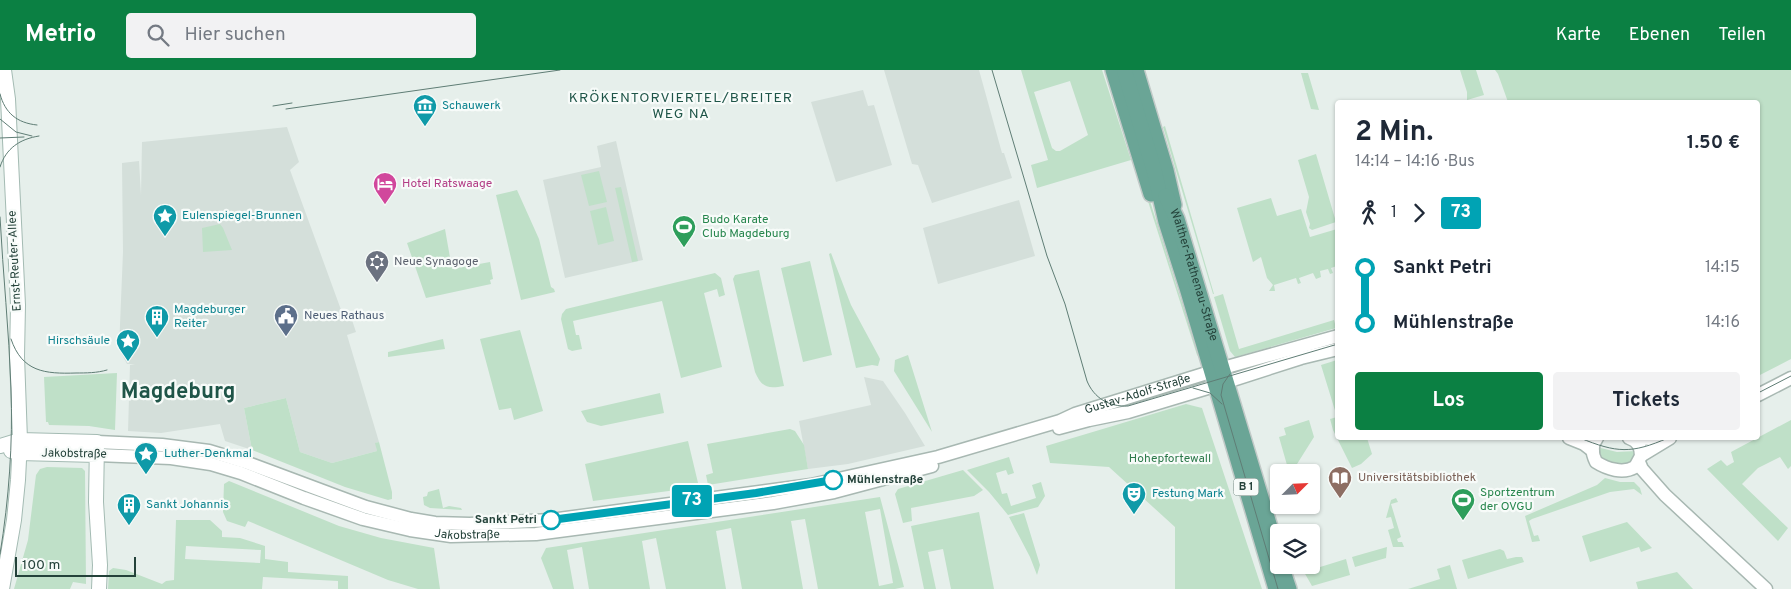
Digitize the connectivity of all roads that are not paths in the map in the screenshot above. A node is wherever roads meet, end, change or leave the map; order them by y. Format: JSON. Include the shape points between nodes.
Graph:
{"nodes":[{"id":1,"x":4,"y":70,"type":"edge"},
{"id":2,"x":1125,"y":71,"type":"edge"},
{"id":3,"x":4,"y":127,"type":"edge"},
{"id":4,"x":5,"y":145,"type":"edge"},
{"id":5,"x":1171,"y":220,"type":"junction"},
{"id":6,"x":1335,"y":337,"type":"edge"},
{"id":7,"x":1335,"y":350,"type":"edge"},
{"id":8,"x":1219,"y":377,"type":"junction"},
{"id":9,"x":1791,"y":378,"type":"edge"},
{"id":10,"x":1760,"y":394,"type":"edge"},
{"id":11,"x":1574,"y":440,"type":"edge"},
{"id":12,"x":1596,"y":440,"type":"edge"},
{"id":13,"x":1633,"y":440,"type":"edge"},
{"id":14,"x":1667,"y":440,"type":"edge"},
{"id":15,"x":0,"y":447,"type":"edge"},
{"id":16,"x":20,"y":447,"type":"junction"},
{"id":17,"x":97,"y":449,"type":"junction"},
{"id":18,"x":1593,"y":452,"type":"junction"},
{"id":19,"x":939,"y":461,"type":"joint"},
{"id":20,"x":1637,"y":462,"type":"junction"},
{"id":21,"x":1270,"y":530,"type":"edge"},
{"id":22,"x":1284,"y":574,"type":"edge"},
{"id":23,"x":2,"y":589,"type":"edge"},
{"id":24,"x":99,"y":589,"type":"edge"},
{"id":25,"x":1276,"y":589,"type":"edge"},
{"id":26,"x":1289,"y":589,"type":"edge"},
{"id":27,"x":1766,"y":589,"type":"edge"}],
"edges":[{"from":1,"to":3,"type":"main road","name":"Ernst-Reuter-Allee"},
{"from":2,"to":5,"type":"main road","name":"Walther-Rathenau-Straße","number":"B 1"},
{"from":2,"to":5,"type":"main road","via":[[1166,170]]},
{"from":2,"to":5,"type":"main road","via":[[1149,189],[1154,202]]},
{"from":3,"to":4,"type":"main road","name":"Ernst-Reuter-Allee"},
{"from":4,"to":16,"type":"main road","name":"Ernst-Reuter-Allee","via":[[18,305]]},
{"from":5,"to":8,"type":"main road","name":"Walther-Rathenau-Straße","number":"B 1"},
{"from":6,"to":8,"type":"street","name":"Gustav-Adolf-Straße"},
{"from":7,"to":8,"type":"street","name":"Gustav-Adolf-Straße"},
{"from":8,"to":19,"type":"street","name":"Gustav-Adolf-Straße","via":[[1075,414]]},
{"from":8,"to":21,"type":"main road","name":"Walther-Rathenau-Straße","number":"B 1"},
{"from":8,"to":25,"type":"main road","name":"Walther-Rathenau-Straße","number":"B 1"},
{"from":9,"to":10,"type":"street"},
{"from":11,"to":18,"type":"street"},
{"from":12,"to":18,"type":"street"},
{"from":13,"to":20,"type":"street","via":[[1640,447]]},
{"from":14,"to":20,"type":"street"},
{"from":15,"to":16,"type":"main road","name":"Jakobstraße"},
{"from":16,"to":17,"type":"main road","name":"Jakobstraße"},
{"from":16,"to":23,"type":"main road","name":"Ernst-Reuter-Allee","via":[[14,520]]},
{"from":17,"to":19,"type":"street","name":"Jakobstraße","via":[[162,445],[209,451],[366,507],[411,519],[450,524],[544,521],[815,484]]},
{"from":17,"to":24,"type":"main road"},
{"from":18,"to":20,"type":"street","via":[[1599,464],[1618,470]]},
{"from":20,"to":27,"type":"street","via":[[1665,495]]},
{"from":22,"to":26,"type":"main road"}]}
